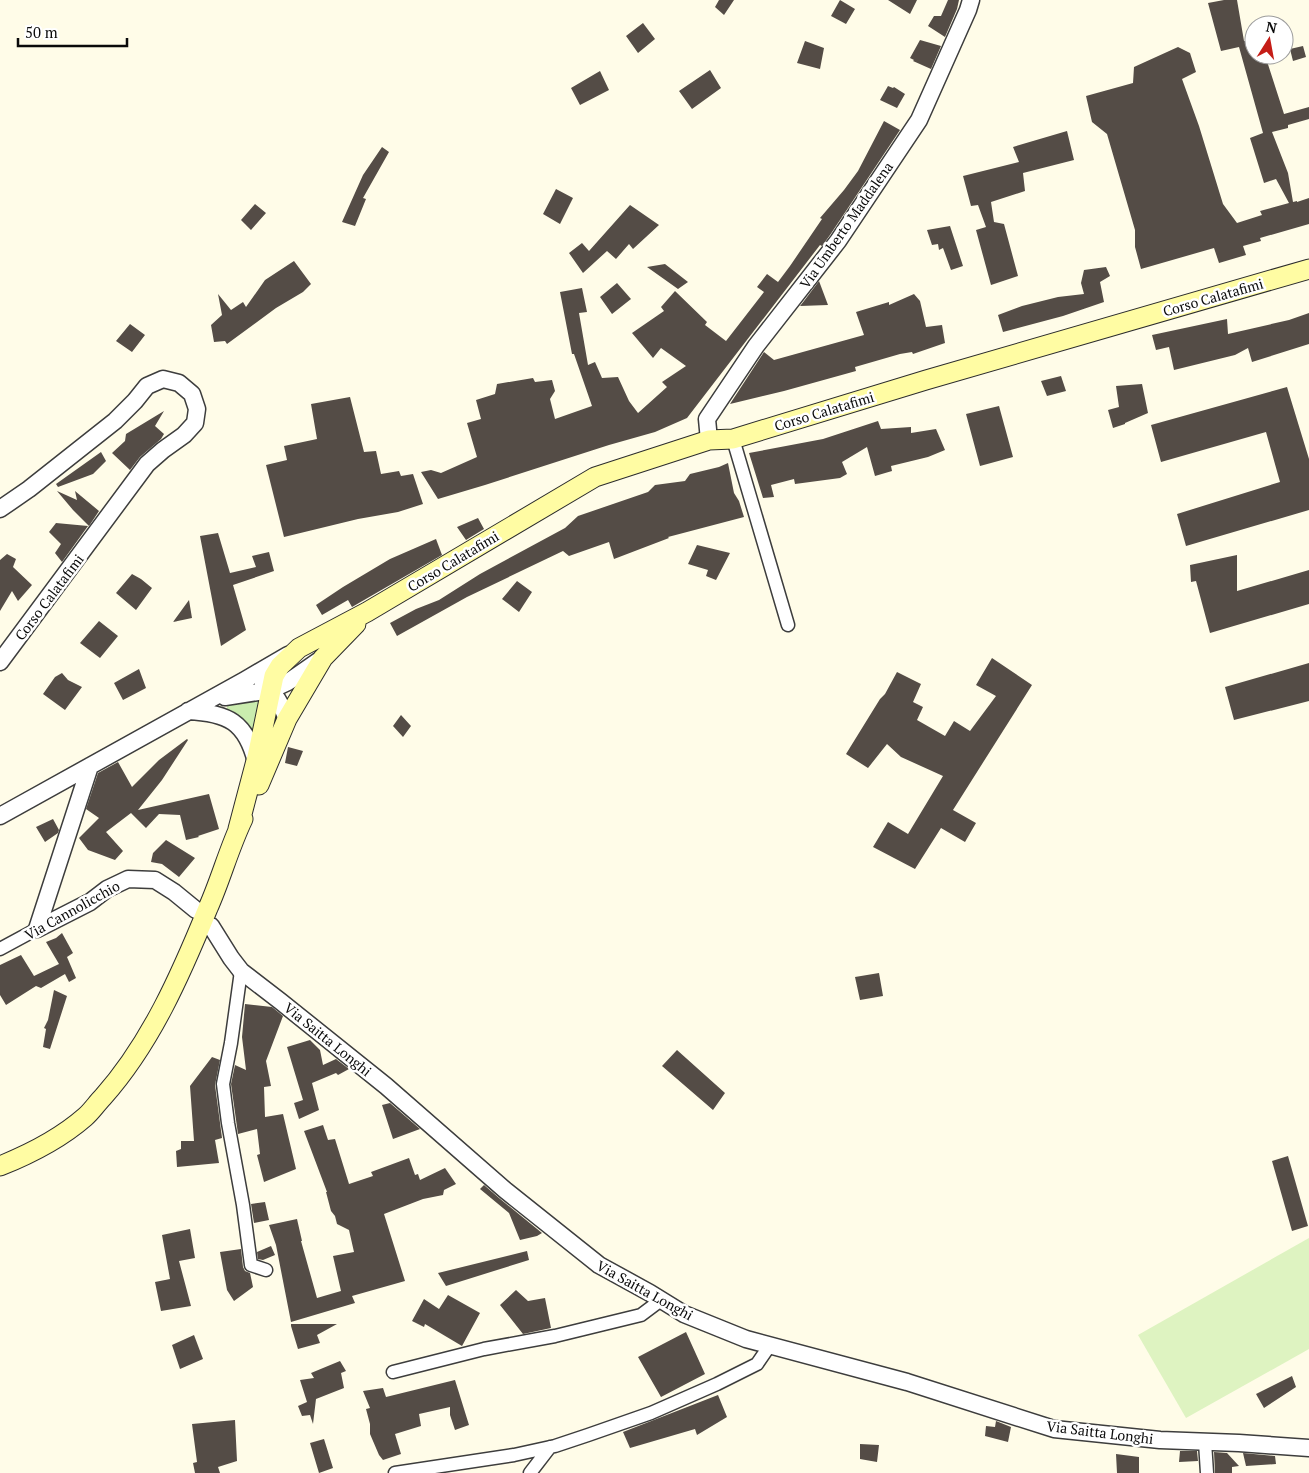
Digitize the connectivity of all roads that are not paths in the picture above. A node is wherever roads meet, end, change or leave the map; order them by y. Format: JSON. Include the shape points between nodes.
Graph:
{"nodes":[{"id":1,"x":971,"y":0,"type":"edge"},
{"id":2,"x":1309,"y":270,"type":"edge"},
{"id":3,"x":733,"y":439,"type":"junction"},
{"id":4,"x":709,"y":440,"type":"junction"},
{"id":5,"x":0,"y":509,"type":"edge"},
{"id":6,"x":367,"y":612,"type":"junction"},
{"id":7,"x":788,"y":626,"type":"dead end"},
{"id":8,"x":300,"y":648,"type":"junction"},
{"id":9,"x":323,"y":658,"type":"junction"},
{"id":10,"x":0,"y":662,"type":"edge"},
{"id":11,"x":245,"y":680,"type":"junction"},
{"id":12,"x":271,"y":690,"type":"junction"},
{"id":13,"x":208,"y":700,"type":"junction"},
{"id":14,"x":188,"y":710,"type":"junction"},
{"id":15,"x":287,"y":719,"type":"junction"},
{"id":16,"x":256,"y":762,"type":"junction"},
{"id":17,"x":90,"y":766,"type":"junction"},
{"id":18,"x":0,"y":816,"type":"edge"},
{"id":19,"x":238,"y":829,"type":"junction"},
{"id":20,"x":196,"y":910,"type":"dead end"},
{"id":21,"x":211,"y":926,"type":"dead end"},
{"id":22,"x":37,"y":930,"type":"junction"},
{"id":23,"x":0,"y":950,"type":"edge"},
{"id":24,"x":241,"y":971,"type":"junction"},
{"id":25,"x":0,"y":1166,"type":"edge"},
{"id":26,"x":266,"y":1270,"type":"dead end"},
{"id":27,"x":660,"y":1300,"type":"junction"},
{"id":28,"x":770,"y":1345,"type":"junction"},
{"id":29,"x":393,"y":1372,"type":"dead end"},
{"id":30,"x":1206,"y":1442,"type":"junction"},
{"id":31,"x":550,"y":1447,"type":"junction"},
{"id":32,"x":1309,"y":1448,"type":"edge"},
{"id":33,"x":395,"y":1473,"type":"edge"},
{"id":34,"x":530,"y":1473,"type":"edge"},
{"id":35,"x":1207,"y":1473,"type":"edge"}],
"edges":[{"from":1,"to":4,"type":"street","name":"Via Umberto Maddalena","via":[[919,120],[838,241],[756,346],[707,419]]},
{"from":2,"to":3,"type":"main road","name":"Corso Calatafimi"},
{"from":3,"to":4,"type":"main road","name":"Corso Calatafimi"},
{"from":3,"to":7,"type":"street"},
{"from":4,"to":6,"type":"main road","name":"Corso Calatafimi","via":[[595,477]]},
{"from":5,"to":10,"type":"street","name":"Corso Calatafimi","via":[[115,421],[147,386],[163,379],[179,383],[192,394],[198,408],[195,423],[147,464]]},
{"from":6,"to":8,"type":"main road"},
{"from":6,"to":9,"type":"main road"},
{"from":8,"to":11,"type":"street"},
{"from":8,"to":12,"type":"main road","via":[[280,666]]},
{"from":9,"to":12,"type":"street"},
{"from":9,"to":15,"type":"main road"},
{"from":11,"to":12,"type":"street","via":[[257,681]]},
{"from":11,"to":13,"type":"street"},
{"from":12,"to":13,"type":"street"},
{"from":12,"to":15,"type":"street"},
{"from":12,"to":16,"type":"main road"},
{"from":13,"to":14,"type":"street"},
{"from":14,"to":16,"type":"street","via":[[219,714],[232,721],[245,732]]},
{"from":14,"to":17,"type":"street"},
{"from":15,"to":19,"type":"main road"},
{"from":16,"to":19,"type":"main road"},
{"from":17,"to":18,"type":"street"},
{"from":17,"to":22,"type":"street"},
{"from":19,"to":25,"type":"main road","via":[[199,930],[142,1047],[86,1116],[48,1143]]},
{"from":20,"to":22,"type":"street","name":"Via Cannolicchio","via":[[155,880],[128,879]]},
{"from":21,"to":24,"type":"street","name":"Via Saitta Longhi"},
{"from":22,"to":23,"type":"street","name":"Via Cannolicchio"},
{"from":24,"to":26,"type":"street","via":[[223,1084],[251,1265]]},
{"from":24,"to":27,"type":"street","name":"Via Saitta Longhi","via":[[386,1086],[505,1190],[599,1266]]},
{"from":27,"to":28,"type":"street","name":"Via Saitta Longhi","via":[[684,1314]]},
{"from":27,"to":29,"type":"street","via":[[641,1315]]},
{"from":28,"to":30,"type":"street","name":"Via Saitta Longhi","via":[[907,1382],[1054,1429]]},
{"from":28,"to":31,"type":"street","via":[[757,1364],[717,1384],[651,1413]]},
{"from":30,"to":32,"type":"street","name":"Via Saitta Longhi"},
{"from":30,"to":35,"type":"street"},
{"from":31,"to":33,"type":"street"},
{"from":31,"to":34,"type":"street"}]}
